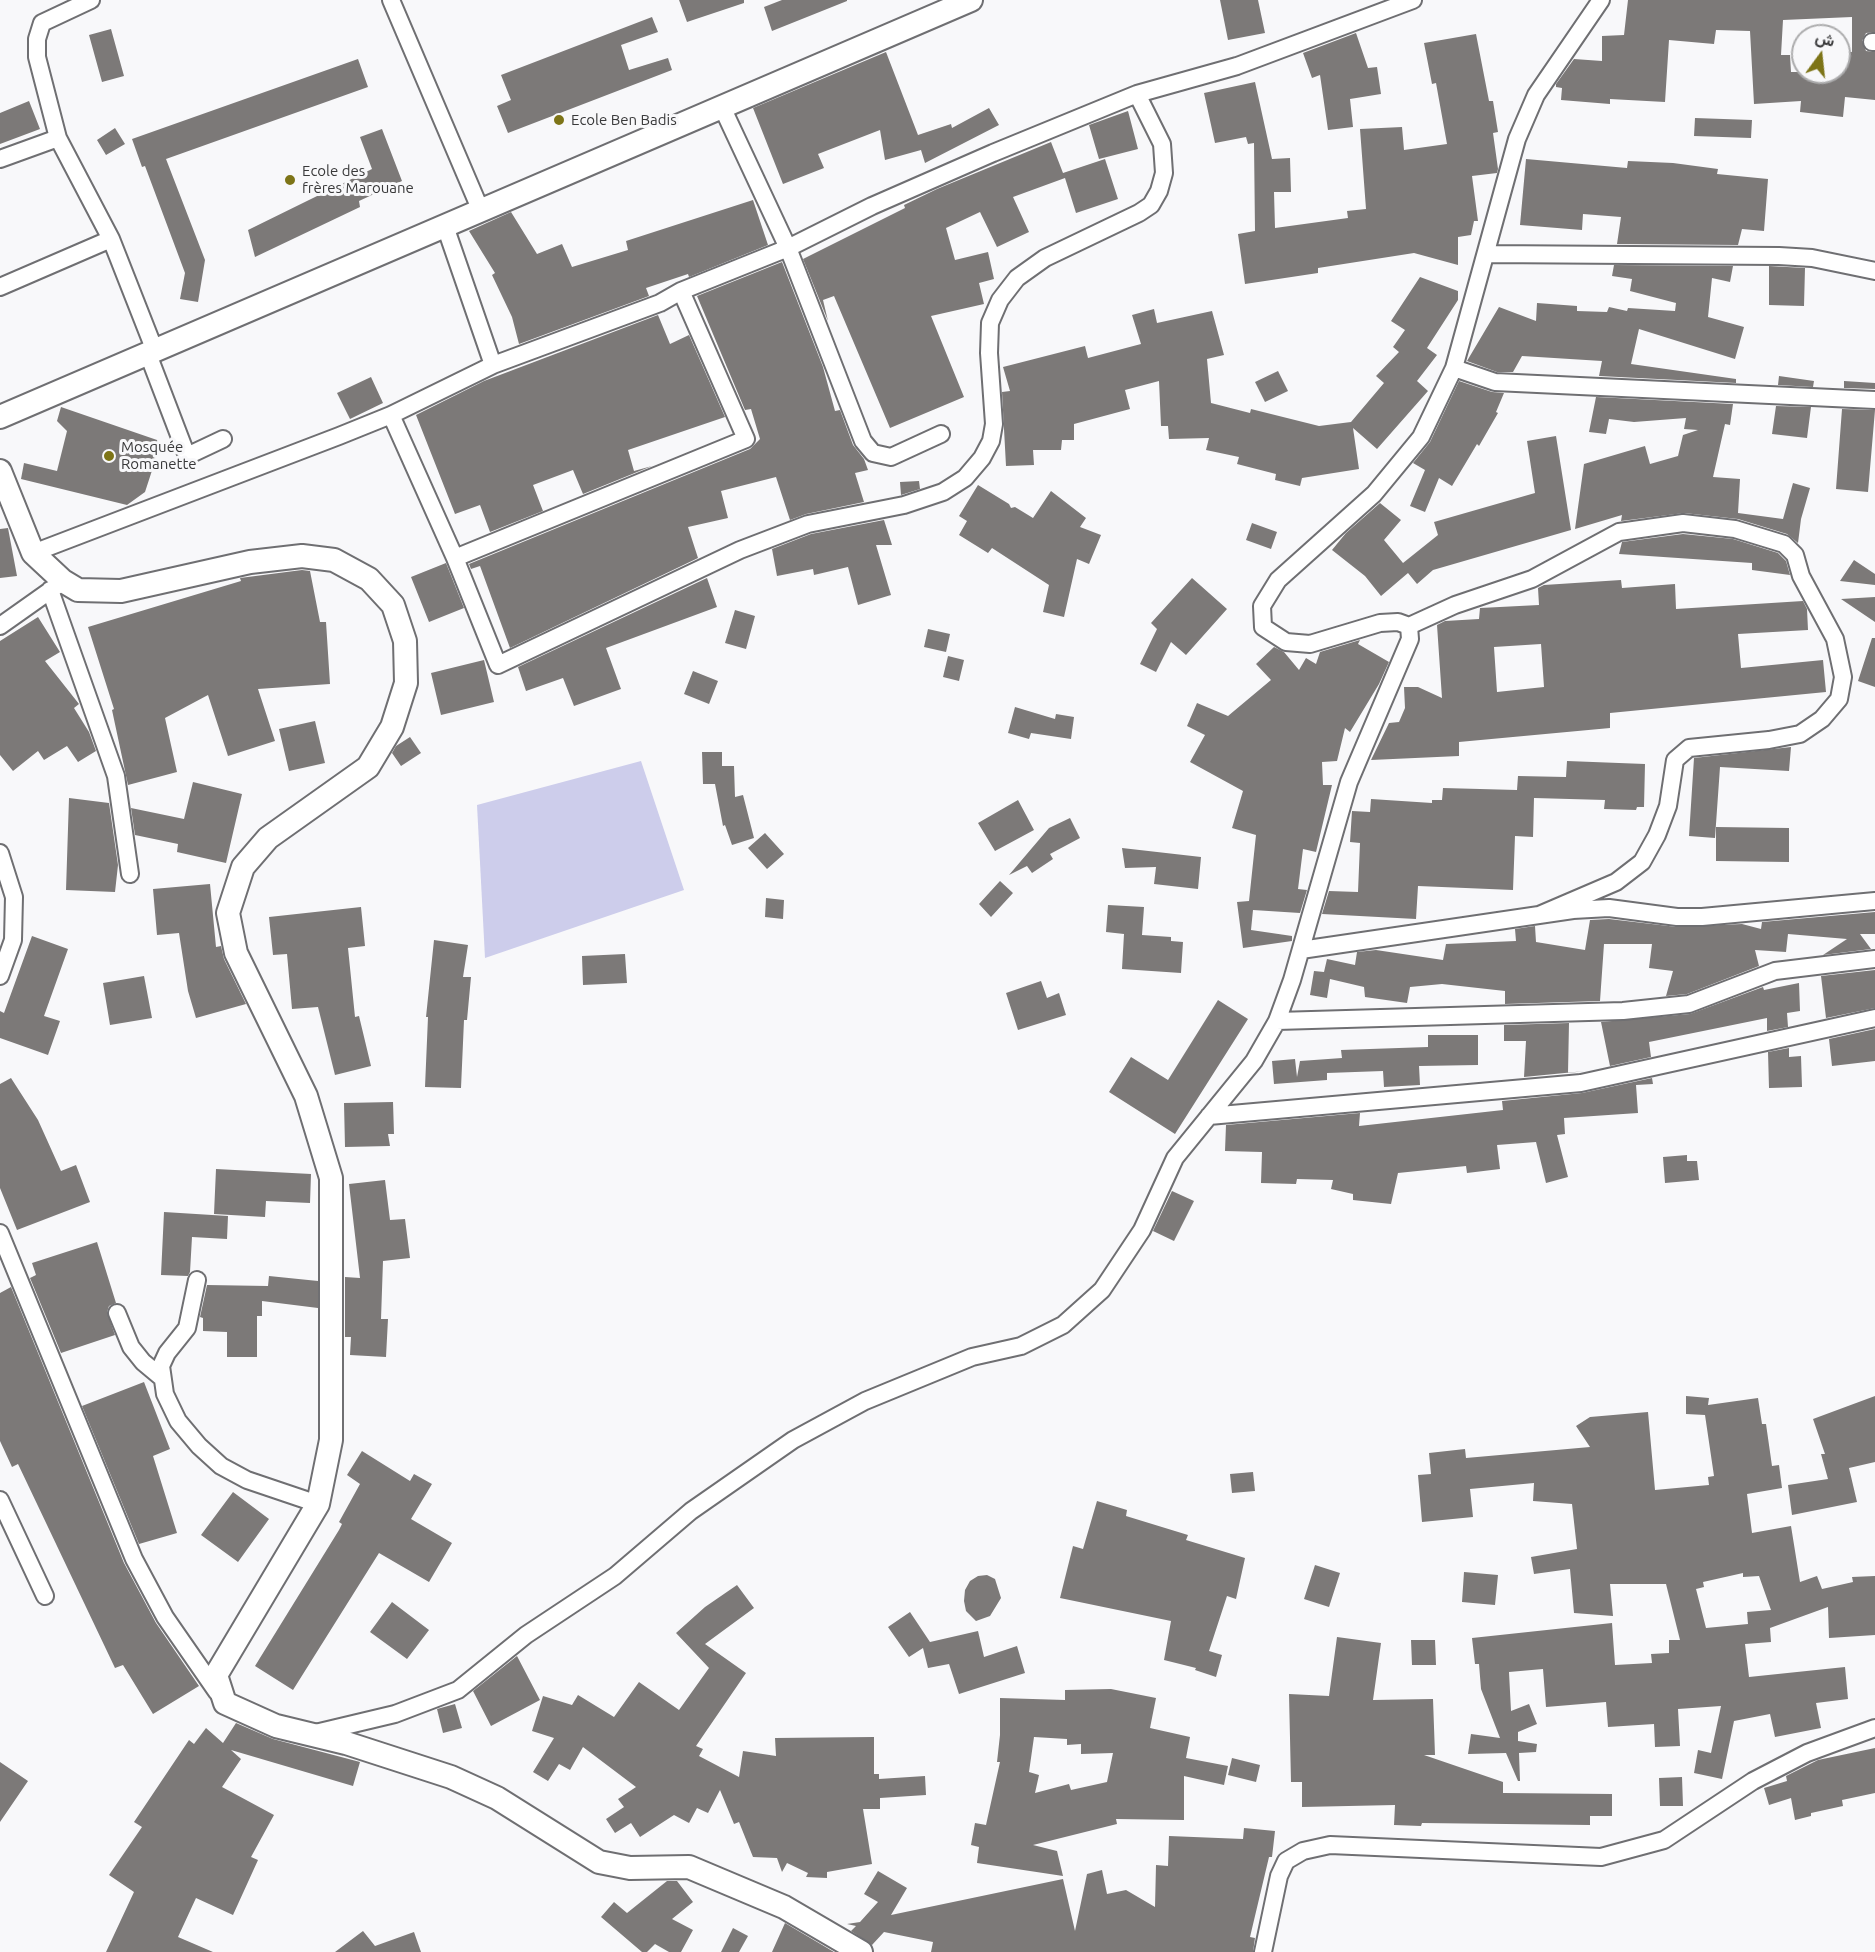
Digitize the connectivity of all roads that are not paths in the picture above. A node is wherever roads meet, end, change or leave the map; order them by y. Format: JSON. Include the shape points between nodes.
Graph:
{"nodes":[{"id":1,"x":91,"y":0,"type":"edge"},
{"id":2,"x":391,"y":0,"type":"edge"},
{"id":3,"x":971,"y":0,"type":"edge"},
{"id":4,"x":1413,"y":0,"type":"edge"},
{"id":5,"x":1601,"y":0,"type":"edge"},
{"id":6,"x":1137,"y":94,"type":"junction"},
{"id":7,"x":722,"y":107,"type":"junction"},
{"id":8,"x":58,"y":138,"type":"junction"},
{"id":9,"x":0,"y":159,"type":"edge"},
{"id":10,"x":481,"y":211,"type":"junction"},
{"id":11,"x":445,"y":226,"type":"junction"},
{"id":12,"x":111,"y":239,"type":"junction"},
{"id":13,"x":788,"y":248,"type":"junction"},
{"id":14,"x":1486,"y":254,"type":"junction"},
{"id":15,"x":1875,"y":271,"type":"edge"},
{"id":16,"x":0,"y":287,"type":"edge"},
{"id":17,"x":681,"y":291,"type":"junction"},
{"id":18,"x":152,"y":352,"type":"junction"},
{"id":19,"x":493,"y":365,"type":"junction"},
{"id":20,"x":1454,"y":368,"type":"junction"},
{"id":21,"x":1875,"y":400,"type":"edge"},
{"id":22,"x":392,"y":415,"type":"junction"},
{"id":23,"x":0,"y":417,"type":"edge"},
{"id":24,"x":941,"y":434,"type":"dead end"},
{"id":25,"x":224,"y":439,"type":"dead end"},
{"id":26,"x":0,"y":471,"type":"edge"},
{"id":27,"x":33,"y":553,"type":"junction"},
{"id":28,"x":455,"y":558,"type":"junction"},
{"id":29,"x":57,"y":586,"type":"junction"},
{"id":30,"x":0,"y":626,"type":"edge"},
{"id":31,"x":1409,"y":626,"type":"junction"},
{"id":32,"x":0,"y":854,"type":"edge"},
{"id":33,"x":130,"y":874,"type":"dead end"},
{"id":34,"x":1875,"y":901,"type":"edge"},
{"id":35,"x":1539,"y":915,"type":"junction"},
{"id":36,"x":1301,"y":950,"type":"junction"},
{"id":37,"x":1875,"y":959,"type":"edge"},
{"id":38,"x":0,"y":976,"type":"edge"},
{"id":39,"x":1875,"y":1018,"type":"edge"},
{"id":40,"x":1277,"y":1021,"type":"junction"},
{"id":41,"x":1209,"y":1116,"type":"junction"},
{"id":42,"x":0,"y":1233,"type":"edge"},
{"id":43,"x":197,"y":1280,"type":"dead end"},
{"id":44,"x":117,"y":1312,"type":"dead end"},
{"id":45,"x":161,"y":1377,"type":"junction"},
{"id":46,"x":0,"y":1500,"type":"edge"},
{"id":47,"x":318,"y":1504,"type":"junction"},
{"id":48,"x":45,"y":1596,"type":"dead end"},
{"id":49,"x":225,"y":1703,"type":"junction"},
{"id":50,"x":1875,"y":1728,"type":"edge"},
{"id":51,"x":310,"y":1734,"type":"junction"},
{"id":52,"x":861,"y":1952,"type":"edge"},
{"id":53,"x":1263,"y":1952,"type":"edge"}],
"edges":[{"from":1,"to":8,"type":"street","via":[[42,23],[37,39],[37,57]]},
{"from":2,"to":10,"type":"street"},
{"from":3,"to":7,"type":"street"},
{"from":4,"to":6,"type":"street","via":[[1237,66]]},
{"from":5,"to":14,"type":"street","via":[[1536,95],[1517,139]]},
{"from":6,"to":13,"type":"street","via":[[872,206]]},
{"from":6,"to":28,"type":"street","via":[[1162,144],[1164,173],[1159,191],[1151,205],[1139,213],[1045,258],[1017,278],[1000,300],[990,323],[994,424],[991,441],[965,478],[943,492],[904,505],[808,524],[740,550],[498,664]]},
{"from":7,"to":10,"type":"street"},
{"from":7,"to":13,"type":"street"},
{"from":8,"to":9,"type":"street"},
{"from":8,"to":12,"type":"street"},
{"from":10,"to":11,"type":"street"},
{"from":11,"to":18,"type":"street"},
{"from":11,"to":19,"type":"street"},
{"from":12,"to":16,"type":"street"},
{"from":12,"to":18,"type":"street"},
{"from":13,"to":17,"type":"street"},
{"from":13,"to":24,"type":"street","via":[[863,441],[873,453],[891,457]]},
{"from":14,"to":15,"type":"street","via":[[1779,256],[1812,258]]},
{"from":14,"to":20,"type":"street"},
{"from":17,"to":19,"type":"street","via":[[660,303]]},
{"from":17,"to":28,"type":"street","via":[[746,439]]},
{"from":18,"to":23,"type":"street"},
{"from":18,"to":25,"type":"street","via":[[187,456]]},
{"from":19,"to":22,"type":"street"},
{"from":20,"to":21,"type":"street","via":[[1495,382]]},
{"from":20,"to":31,"type":"street","via":[[1414,446],[1374,494],[1278,580],[1262,606],[1263,627],[1286,642],[1310,644],[1380,623]]},
{"from":22,"to":27,"type":"street"},
{"from":22,"to":28,"type":"street"},
{"from":26,"to":27,"type":"street"},
{"from":27,"to":29,"type":"street"},
{"from":29,"to":30,"type":"street"},
{"from":29,"to":33,"type":"street","via":[[116,777]]},
{"from":29,"to":47,"type":"street","via":[[121,591],[250,562],[302,556],[334,560],[369,579],[393,605],[405,641],[406,683],[392,727],[368,767],[268,838],[243,867],[228,913],[236,953],[306,1096],[331,1178],[331,1440]]},
{"from":31,"to":35,"type":"street","via":[[1455,605],[1532,579],[1619,532],[1683,523],[1735,529],[1784,544],[1795,555],[1801,576],[1835,639],[1843,677],[1839,699],[1822,719],[1800,734],[1689,748],[1675,760],[1668,806],[1642,862],[1616,882]]},
{"from":31,"to":36,"type":"street","via":[[1410,639],[1349,782]]},
{"from":32,"to":38,"type":"street","via":[[14,897],[13,940]]},
{"from":34,"to":35,"type":"street","via":[[1702,917],[1677,918],[1609,908]]},
{"from":35,"to":36,"type":"street"},
{"from":36,"to":40,"type":"street"},
{"from":37,"to":40,"type":"street","via":[[1775,971],[1699,1001],[1623,1011]]},
{"from":39,"to":41,"type":"street","via":[[1581,1083]]},
{"from":40,"to":41,"type":"street","via":[[1254,1061]]},
{"from":41,"to":51,"type":"street","via":[[1175,1158],[1142,1230],[1102,1290],[1063,1325],[1021,1346],[972,1357],[864,1401],[793,1440],[691,1511],[615,1576],[526,1635],[458,1690],[395,1714]]},
{"from":42,"to":49,"type":"street","via":[[134,1559],[165,1617]]},
{"from":43,"to":45,"type":"street","via":[[187,1328],[161,1366]]},
{"from":44,"to":45,"type":"street","via":[[131,1347]]},
{"from":45,"to":47,"type":"street","via":[[178,1421],[221,1466],[248,1480]]},
{"from":46,"to":48,"type":"street"},
{"from":47,"to":49,"type":"street","via":[[216,1675]]},
{"from":49,"to":51,"type":"street","via":[[276,1726]]},
{"from":50,"to":53,"type":"street","via":[[1807,1753],[1753,1781],[1665,1840],[1601,1857],[1330,1845],[1303,1851],[1286,1862],[1279,1876]]},
{"from":51,"to":52,"type":"street","via":[[451,1777],[498,1797],[599,1862],[630,1868],[689,1867],[784,1907]]}]}
